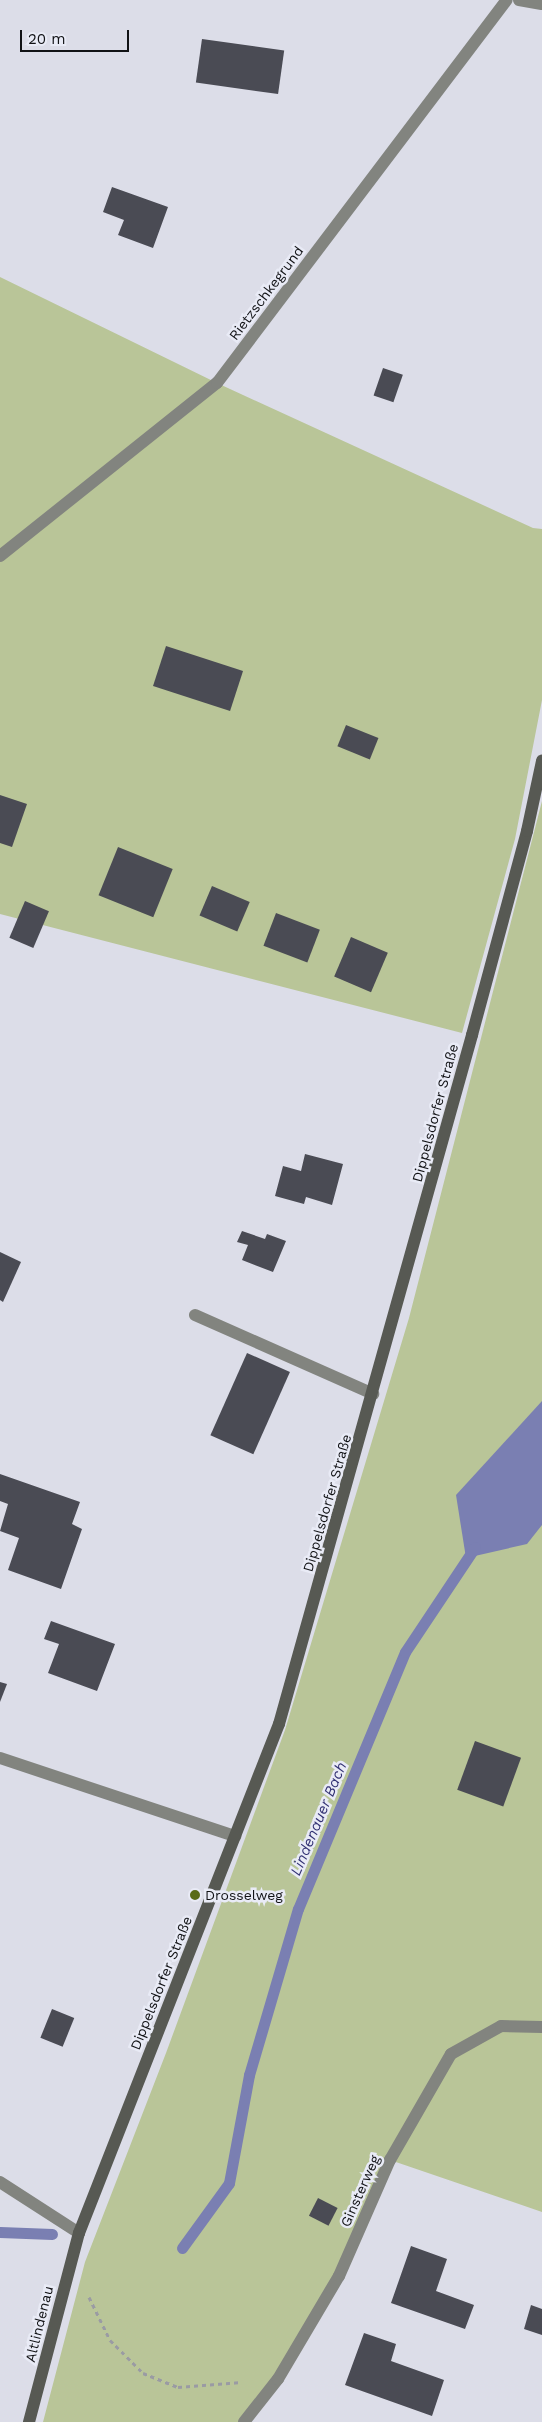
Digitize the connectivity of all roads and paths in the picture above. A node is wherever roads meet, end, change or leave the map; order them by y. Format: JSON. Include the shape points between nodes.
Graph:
{"nodes":[{"id":1,"x":507,"y":0,"type":"edge"},
{"id":2,"x":519,"y":0,"type":"edge"},
{"id":3,"x":542,"y":4,"type":"edge"},
{"id":4,"x":0,"y":556,"type":"edge"},
{"id":5,"x":542,"y":761,"type":"edge"},
{"id":6,"x":195,"y":1315,"type":"dead end"},
{"id":7,"x":373,"y":1394,"type":"junction"},
{"id":8,"x":0,"y":1758,"type":"edge"},
{"id":9,"x":235,"y":1836,"type":"junction"},
{"id":10,"x":542,"y":2028,"type":"edge"},
{"id":11,"x":0,"y":2182,"type":"edge"},
{"id":12,"x":79,"y":2233,"type":"junction"},
{"id":13,"x":71,"y":2260,"type":"junction"},
{"id":14,"x":278,"y":2379,"type":"junction"},
{"id":15,"x":29,"y":2422,"type":"edge"},
{"id":16,"x":244,"y":2422,"type":"edge"}],
"edges":[{"from":1,"to":4,"type":"street","name":"Rietzschkegrund","via":[[217,383]]},
{"from":2,"to":3,"type":"street"},
{"from":5,"to":7,"type":"street","name":"Dippelsdorfer Straße","via":[[528,831]]},
{"from":6,"to":7,"type":"street"},
{"from":7,"to":9,"type":"street","name":"Dippelsdorfer Straße","via":[[279,1724]]},
{"from":8,"to":9,"type":"street"},
{"from":9,"to":12,"type":"street","name":"Dippelsdorfer Straße"},
{"from":10,"to":14,"type":"street","name":"Ginsterweg","via":[[501,2026],[451,2054],[390,2160],[339,2276]]},
{"from":11,"to":12,"type":"street"},
{"from":12,"to":13,"type":"street","name":"Altlindenau"},
{"from":13,"to":14,"type":"path","via":[[110,2340],[143,2373],[178,2387]]},
{"from":13,"to":15,"type":"street","name":"Altlindenau"},
{"from":14,"to":16,"type":"street","name":"Ginsterweg"}]}
